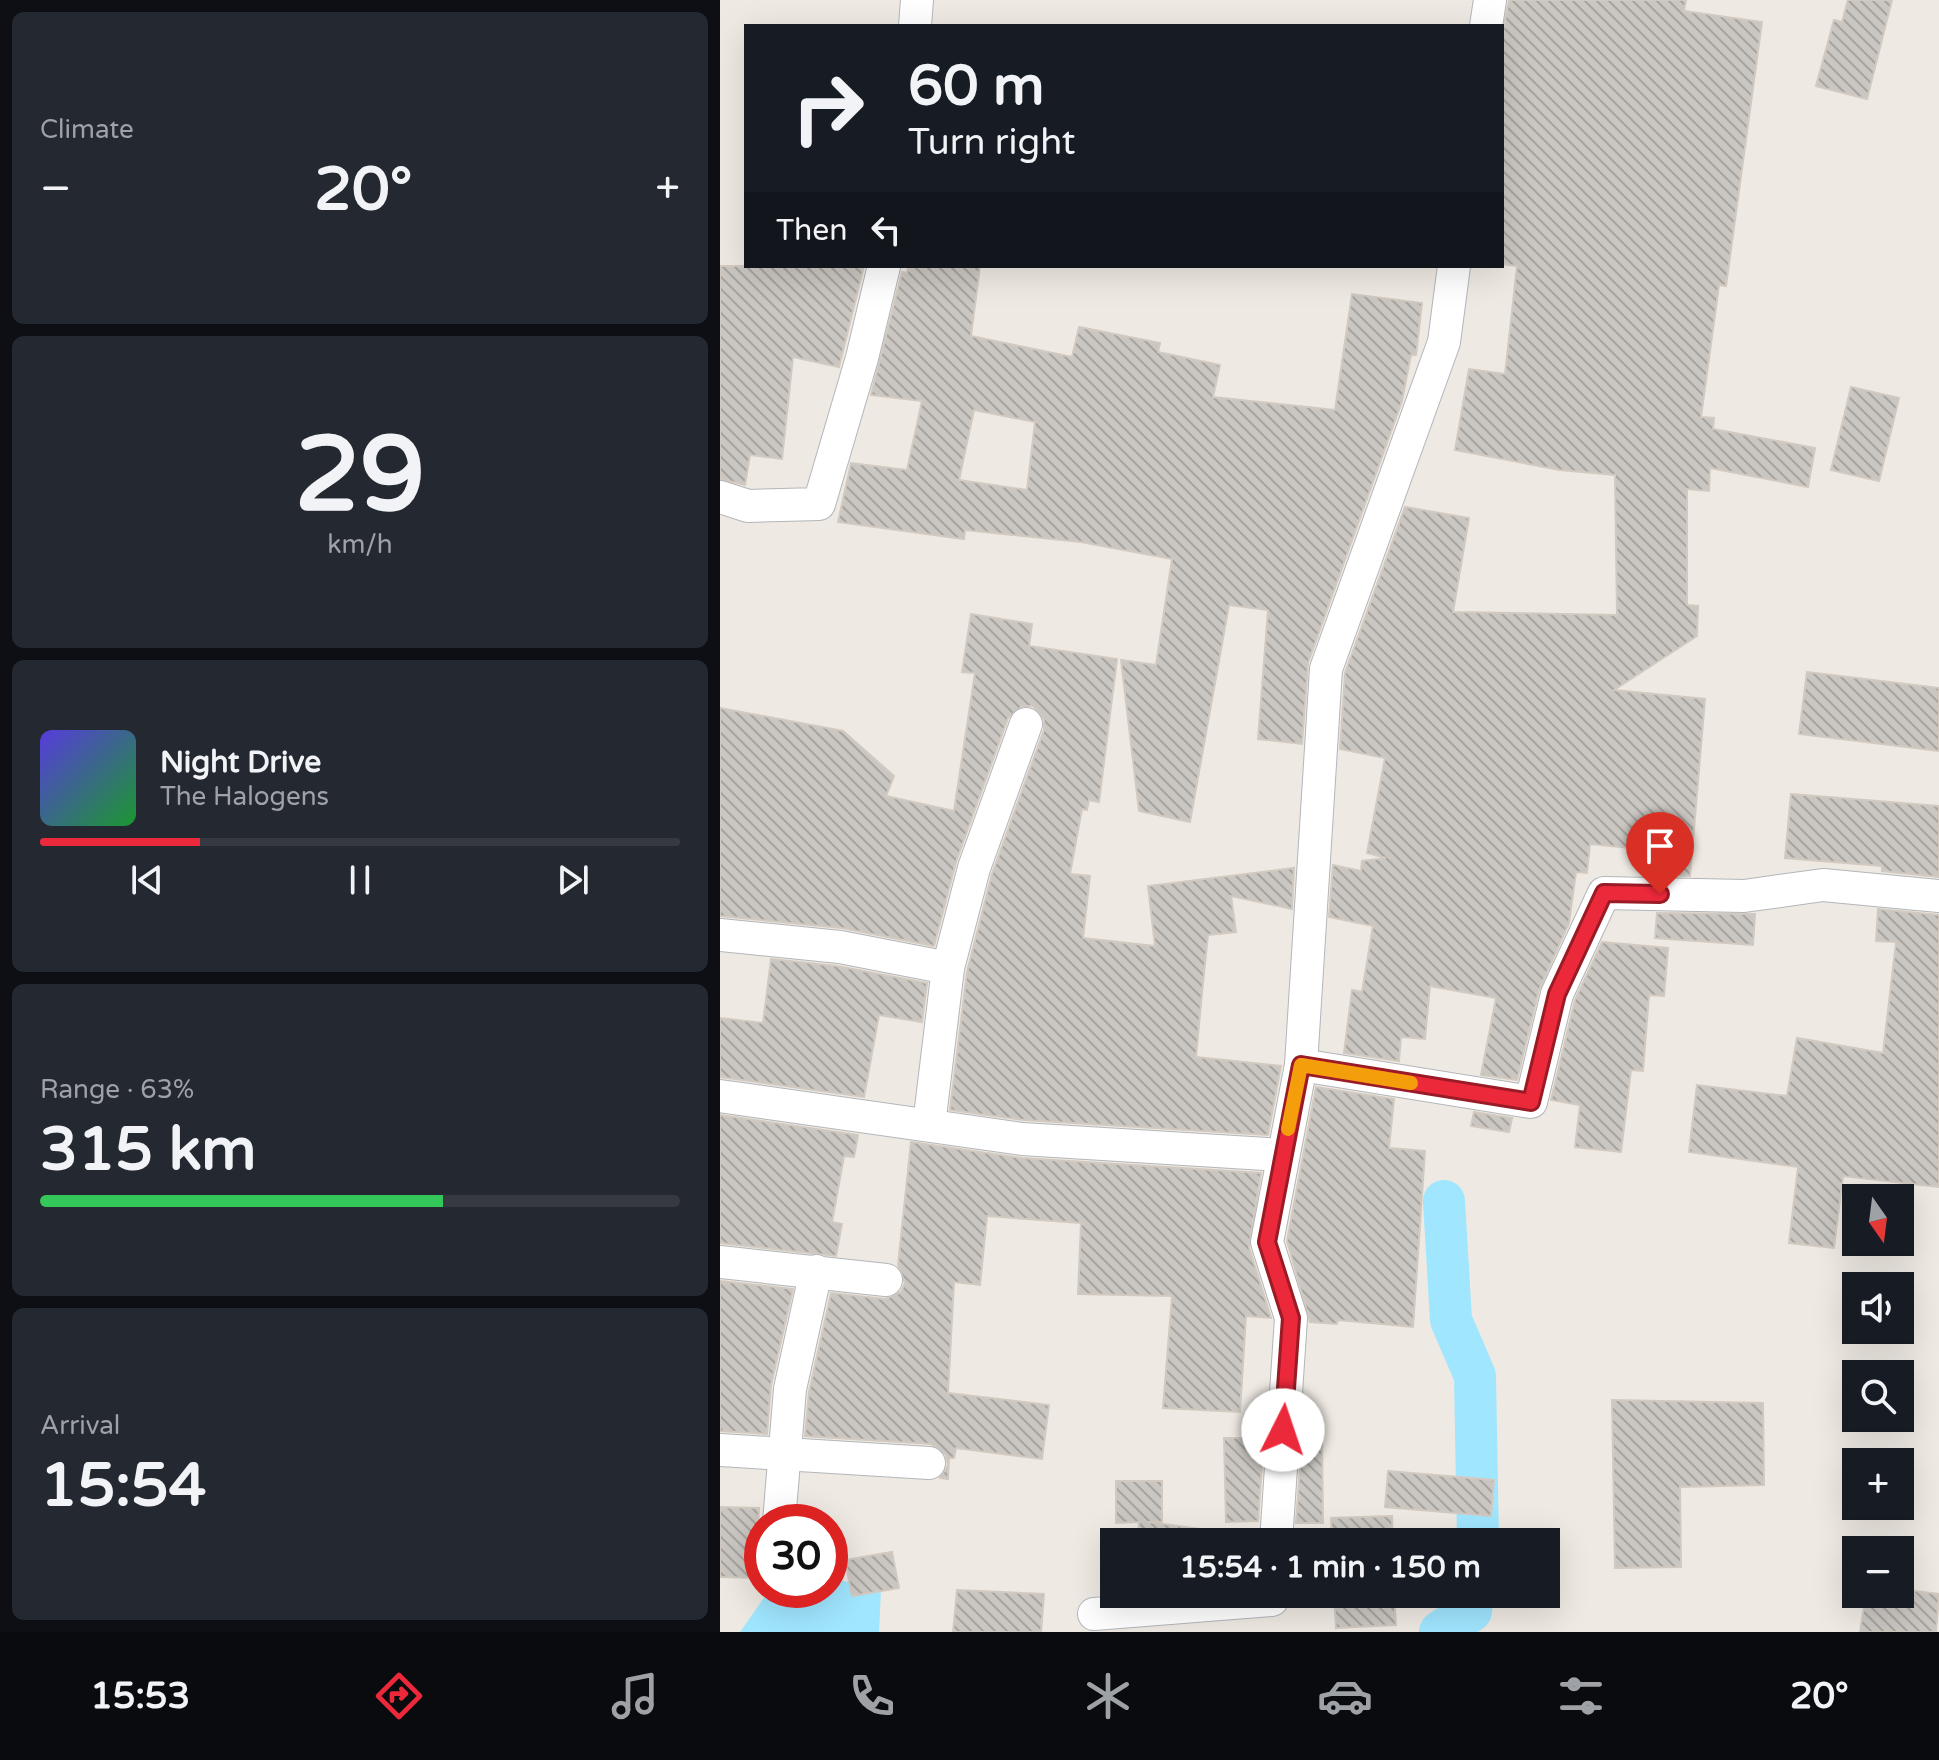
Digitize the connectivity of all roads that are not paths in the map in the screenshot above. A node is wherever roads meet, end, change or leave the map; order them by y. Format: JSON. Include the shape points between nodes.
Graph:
{"nodes":[{"id":1,"x":917,"y":0,"type":"edge"},
{"id":2,"x":1490,"y":0,"type":"edge"},
{"id":3,"x":915,"y":24,"type":"edge"},
{"id":4,"x":1486,"y":24,"type":"edge"},
{"id":5,"x":884,"y":268,"type":"edge"},
{"id":6,"x":1454,"y":268,"type":"edge"},
{"id":7,"x":720,"y":497,"type":"edge"},
{"id":8,"x":1026,"y":724,"type":"dead end"},
{"id":9,"x":1939,"y":896,"type":"edge"},
{"id":10,"x":720,"y":935,"type":"edge"},
{"id":11,"x":948,"y":968,"type":"junction"},
{"id":12,"x":1301,"y":1065,"type":"junction"},
{"id":13,"x":720,"y":1096,"type":"edge"},
{"id":14,"x":929,"y":1125,"type":"junction"},
{"id":15,"x":1282,"y":1155,"type":"junction"},
{"id":16,"x":720,"y":1262,"type":"edge"},
{"id":17,"x":816,"y":1271,"type":"junction"},
{"id":18,"x":886,"y":1280,"type":"dead end"},
{"id":19,"x":720,"y":1450,"type":"edge"},
{"id":20,"x":782,"y":1454,"type":"junction"},
{"id":21,"x":929,"y":1463,"type":"dead end"},
{"id":22,"x":780,"y":1504,"type":"edge"},
{"id":23,"x":1277,"y":1528,"type":"edge"},
{"id":24,"x":1170,"y":1608,"type":"edge"},
{"id":25,"x":1094,"y":1614,"type":"dead end"}],
"edges":[{"from":1,"to":3,"type":"street"},
{"from":2,"to":4,"type":"street"},
{"from":5,"to":7,"type":"street","via":[[819,504],[748,506]]},
{"from":6,"to":12,"type":"street","via":[[1444,342],[1326,669]]},
{"from":8,"to":11,"type":"street","via":[[974,868]]},
{"from":9,"to":12,"type":"street","via":[[1823,885],[1744,896],[1604,893],[1557,994],[1531,1102]]},
{"from":10,"to":11,"type":"street","via":[[840,947]]},
{"from":11,"to":14,"type":"street"},
{"from":12,"to":15,"type":"street"},
{"from":13,"to":14,"type":"street"},
{"from":14,"to":15,"type":"street","via":[[1022,1139]]},
{"from":15,"to":23,"type":"street","via":[[1267,1242],[1291,1318]]},
{"from":16,"to":17,"type":"street"},
{"from":17,"to":18,"type":"street"},
{"from":17,"to":20,"type":"street","via":[[790,1389]]},
{"from":19,"to":20,"type":"street"},
{"from":20,"to":21,"type":"street"},
{"from":20,"to":22,"type":"street"},
{"from":24,"to":25,"type":"street"}]}
